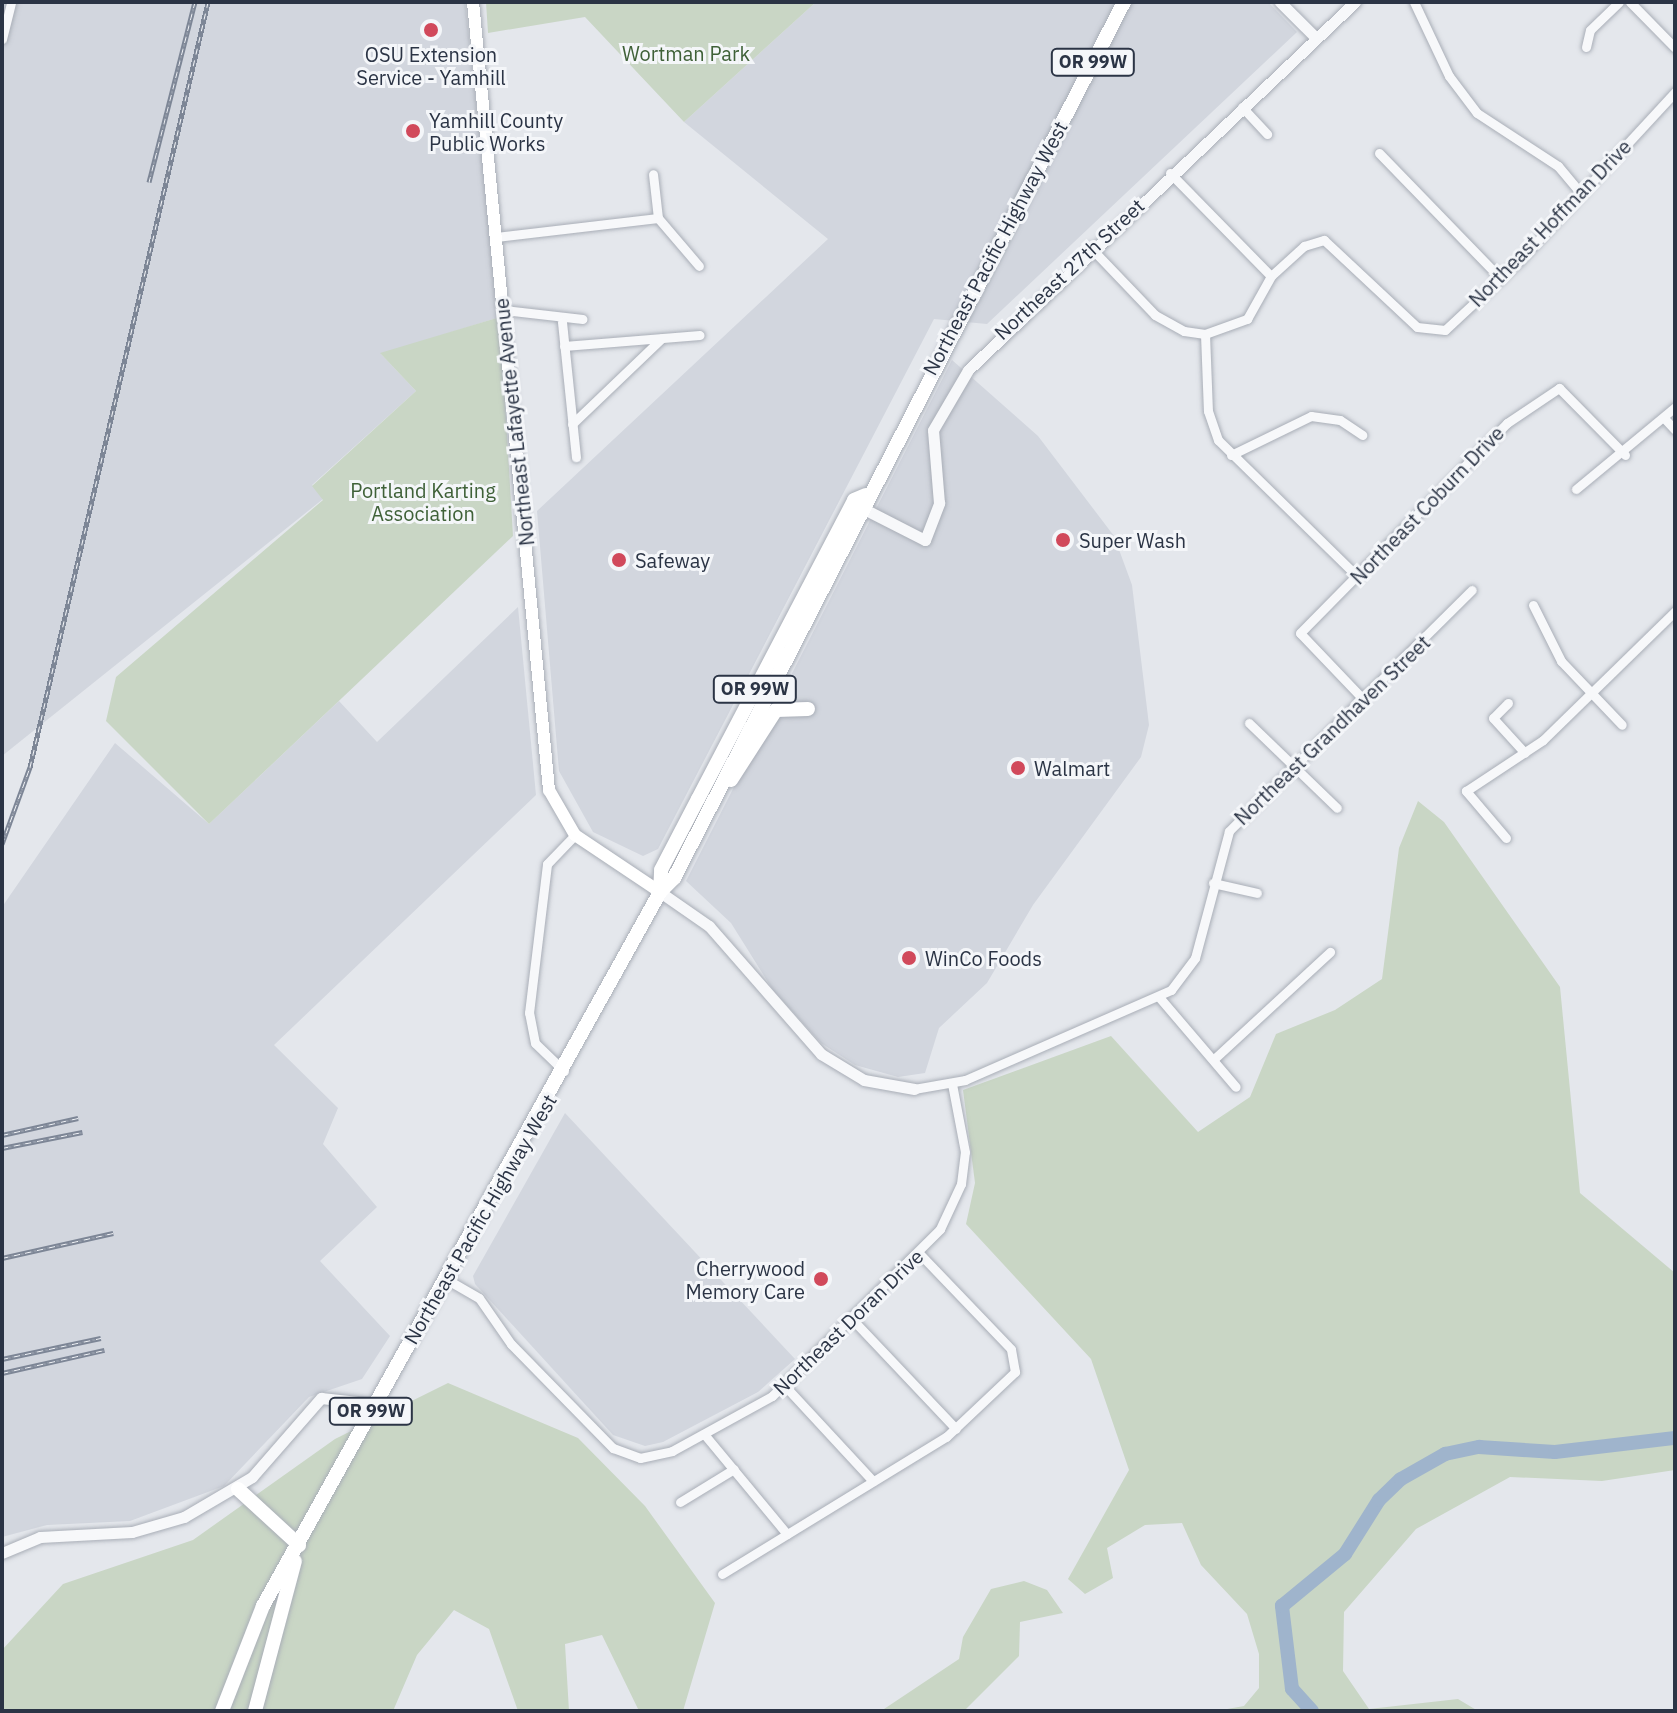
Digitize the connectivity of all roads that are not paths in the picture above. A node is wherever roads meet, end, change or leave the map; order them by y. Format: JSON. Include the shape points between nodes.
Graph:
{"nodes":[{"id":1,"x":11,"y":2,"type":"edge"},
{"id":2,"x":473,"y":2,"type":"edge"},
{"id":3,"x":1124,"y":2,"type":"edge"},
{"id":4,"x":1280,"y":2,"type":"edge"},
{"id":5,"x":1355,"y":2,"type":"edge"},
{"id":6,"x":1414,"y":2,"type":"edge"},
{"id":7,"x":1619,"y":2,"type":"edge"},
{"id":8,"x":1630,"y":2,"type":"edge"},
{"id":9,"x":1316,"y":38,"type":"junction"},
{"id":10,"x":2,"y":39,"type":"edge"},
{"id":11,"x":1586,"y":47,"type":"dead end"},
{"id":12,"x":1675,"y":48,"type":"edge"},
{"id":13,"x":1675,"y":92,"type":"edge"},
{"id":14,"x":1242,"y":107,"type":"junction"},
{"id":15,"x":1267,"y":134,"type":"dead end"},
{"id":16,"x":1379,"y":153,"type":"dead end"},
{"id":17,"x":1170,"y":173,"type":"junction"},
{"id":18,"x":653,"y":174,"type":"dead end"},
{"id":19,"x":1581,"y":193,"type":"junction"},
{"id":20,"x":658,"y":218,"type":"junction"},
{"id":21,"x":496,"y":237,"type":"junction"},
{"id":22,"x":1090,"y":247,"type":"junction"},
{"id":23,"x":699,"y":266,"type":"dead end"},
{"id":24,"x":1271,"y":276,"type":"junction"},
{"id":25,"x":1501,"y":279,"type":"junction"},
{"id":26,"x":504,"y":310,"type":"junction"},
{"id":27,"x":582,"y":319,"type":"dead end"},
{"id":28,"x":562,"y":322,"type":"junction"},
{"id":29,"x":1205,"y":334,"type":"junction"},
{"id":30,"x":700,"y":335,"type":"dead end"},
{"id":31,"x":662,"y":338,"type":"junction"},
{"id":32,"x":564,"y":346,"type":"junction"},
{"id":33,"x":1675,"y":407,"type":"edge"},
{"id":34,"x":1664,"y":418,"type":"junction"},
{"id":35,"x":572,"y":424,"type":"junction"},
{"id":36,"x":1675,"y":430,"type":"edge"},
{"id":37,"x":1362,"y":435,"type":"dead end"},
{"id":38,"x":1231,"y":455,"type":"junction"},
{"id":39,"x":1625,"y":455,"type":"junction"},
{"id":40,"x":576,"y":457,"type":"dead end"},
{"id":41,"x":1576,"y":489,"type":"dead end"},
{"id":42,"x":866,"y":495,"type":"junction"},
{"id":43,"x":868,"y":511,"type":"junction"},
{"id":44,"x":1358,"y":577,"type":"junction"},
{"id":45,"x":1472,"y":590,"type":"dead end"},
{"id":46,"x":1533,"y":605,"type":"dead end"},
{"id":47,"x":797,"y":609,"type":"junction"},
{"id":48,"x":1675,"y":611,"type":"edge"},
{"id":49,"x":762,"y":675,"type":"junction"},
{"id":50,"x":782,"y":677,"type":"junction"},
{"id":51,"x":1591,"y":694,"type":"junction"},
{"id":52,"x":1363,"y":699,"type":"junction"},
{"id":53,"x":1508,"y":703,"type":"dead end"},
{"id":54,"x":808,"y":709,"type":"dead end"},
{"id":55,"x":1249,"y":723,"type":"dead end"},
{"id":56,"x":1622,"y":725,"type":"dead end"},
{"id":57,"x":1525,"y":753,"type":"junction"},
{"id":58,"x":1295,"y":765,"type":"junction"},
{"id":59,"x":727,"y":777,"type":"junction"},
{"id":60,"x":717,"y":795,"type":"junction"},
{"id":61,"x":1337,"y":808,"type":"dead end"},
{"id":62,"x":575,"y":835,"type":"junction"},
{"id":63,"x":1506,"y":838,"type":"dead end"},
{"id":64,"x":1213,"y":883,"type":"junction"},
{"id":65,"x":660,"y":892,"type":"junction"},
{"id":66,"x":1257,"y":893,"type":"dead end"},
{"id":67,"x":1330,"y":952,"type":"dead end"},
{"id":68,"x":1159,"y":997,"type":"junction"},
{"id":69,"x":1214,"y":1059,"type":"junction"},
{"id":70,"x":564,"y":1071,"type":"junction"},
{"id":71,"x":952,"y":1084,"type":"junction"},
{"id":72,"x":1236,"y":1087,"type":"dead end"},
{"id":73,"x":914,"y":1089,"type":"joint"},
{"id":74,"x":919,"y":1253,"type":"junction"},
{"id":75,"x":446,"y":1279,"type":"junction"},
{"id":76,"x":852,"y":1319,"type":"junction"},
{"id":77,"x":784,"y":1385,"type":"junction"},
{"id":78,"x":376,"y":1404,"type":"junction"},
{"id":79,"x":956,"y":1429,"type":"junction"},
{"id":80,"x":704,"y":1434,"type":"junction"},
{"id":81,"x":734,"y":1469,"type":"junction"},
{"id":82,"x":873,"y":1481,"type":"junction"},
{"id":83,"x":238,"y":1489,"type":"junction"},
{"id":84,"x":680,"y":1502,"type":"dead end"},
{"id":85,"x":787,"y":1534,"type":"junction"},
{"id":86,"x":299,"y":1545,"type":"junction"},
{"id":87,"x":2,"y":1553,"type":"edge"},
{"id":88,"x":722,"y":1574,"type":"dead end"},
{"id":89,"x":222,"y":1711,"type":"edge"},
{"id":90,"x":255,"y":1711,"type":"edge"}],
"edges":[{"from":1,"to":10,"type":"street"},
{"from":2,"to":21,"type":"main road","name":"Northeast Lafayette Avenue"},
{"from":3,"to":42,"type":"highway","name":"Northeast Pacific Highway West","number":"OR 99W"},
{"from":4,"to":9,"type":"street"},
{"from":5,"to":9,"type":"street","name":"Northeast 27th Street"},
{"from":6,"to":19,"type":"street","via":[[1469,104],[1492,127],[1558,166]]},
{"from":7,"to":11,"type":"street","via":[[1590,30]]},
{"from":8,"to":12,"type":"street"},
{"from":9,"to":14,"type":"street","name":"Northeast 27th Street"},
{"from":13,"to":19,"type":"street","name":"Northeast Hoffman Drive"},
{"from":14,"to":15,"type":"street"},
{"from":14,"to":17,"type":"street","name":"Northeast 27th Street"},
{"from":16,"to":25,"type":"street"},
{"from":17,"to":22,"type":"street","name":"Northeast 27th Street"},
{"from":17,"to":24,"type":"street"},
{"from":18,"to":20,"type":"street"},
{"from":19,"to":25,"type":"street","name":"Northeast Hoffman Drive"},
{"from":20,"to":21,"type":"street"},
{"from":20,"to":23,"type":"street"},
{"from":21,"to":26,"type":"main road","name":"Northeast Lafayette Avenue"},
{"from":22,"to":29,"type":"street","via":[[1155,315]]},
{"from":22,"to":43,"type":"street","name":"Northeast 27th Street","via":[[985,349],[939,415],[930,446],[939,503],[925,540]]},
{"from":24,"to":25,"type":"street","name":"Northeast Hoffman Drive","via":[[1304,246],[1330,243],[1431,332],[1450,326]]},
{"from":24,"to":29,"type":"street","via":[[1247,319]]},
{"from":26,"to":28,"type":"street"},
{"from":26,"to":62,"type":"main road","name":"Northeast Lafayette Avenue","via":[[547,781]]},
{"from":27,"to":28,"type":"street"},
{"from":28,"to":32,"type":"street"},
{"from":29,"to":38,"type":"street","via":[[1208,411]]},
{"from":30,"to":31,"type":"street"},
{"from":31,"to":32,"type":"street"},
{"from":31,"to":35,"type":"street"},
{"from":32,"to":35,"type":"street"},
{"from":33,"to":34,"type":"street"},
{"from":34,"to":36,"type":"street"},
{"from":34,"to":39,"type":"street"},
{"from":35,"to":40,"type":"street"},
{"from":37,"to":38,"type":"street","via":[[1340,420],[1311,416]]},
{"from":38,"to":44,"type":"street"},
{"from":39,"to":41,"type":"street"},
{"from":39,"to":44,"type":"street","name":"Northeast Coburn Drive","via":[[1559,388],[1507,423]]},
{"from":42,"to":43,"type":"highway"},
{"from":42,"to":47,"type":"highway","name":"Northeast Pacific Highway West","number":"OR 99W","via":[[854,500]]},
{"from":43,"to":50,"type":"highway","name":"Northeast Pacific Highway West","number":"OR 99W"},
{"from":44,"to":52,"type":"street","name":"Northeast Coburn Drive","via":[[1300,633]]},
{"from":45,"to":52,"type":"street","name":"Northeast Grandhaven Street"},
{"from":46,"to":51,"type":"street","via":[[1553,650]]},
{"from":47,"to":49,"type":"highway","name":"Northeast Pacific Highway West","number":"OR 99W"},
{"from":47,"to":50,"type":"highway","via":[[795,632],[779,661]]},
{"from":48,"to":51,"type":"street"},
{"from":49,"to":59,"type":"highway","via":[[763,693]]},
{"from":49,"to":65,"type":"highway","name":"Northeast Pacific Highway West","number":"OR 99W","via":[[661,870]]},
{"from":50,"to":59,"type":"highway","name":"Northeast Pacific Highway West","number":"OR 99W"},
{"from":51,"to":56,"type":"street"},
{"from":51,"to":57,"type":"street"},
{"from":52,"to":58,"type":"street","name":"Northeast Grandhaven Street"},
{"from":53,"to":57,"type":"street","via":[[1493,718]]},
{"from":54,"to":60,"type":"highway","via":[[776,710]]},
{"from":55,"to":58,"type":"street"},
{"from":57,"to":63,"type":"street","via":[[1466,791]]},
{"from":58,"to":61,"type":"street"},
{"from":58,"to":64,"type":"street","name":"Northeast Grandhaven Street","via":[[1229,831]]},
{"from":59,"to":60,"type":"highway","name":"Northeast Pacific Highway West","number":"OR 99W"},
{"from":60,"to":65,"type":"highway","name":"Northeast Pacific Highway West","number":"OR 99W"},
{"from":62,"to":65,"type":"main road","name":"Northeast Lafayette Avenue"},
{"from":62,"to":70,"type":"street","via":[[545,870],[529,1013],[535,1043]]},
{"from":64,"to":66,"type":"street"},
{"from":64,"to":68,"type":"street","name":"Northeast Grandhaven Street","via":[[1195,958]]},
{"from":65,"to":70,"type":"highway","name":"Northeast Pacific Highway West","number":"OR 99W"},
{"from":65,"to":73,"type":"street","via":[[718,935],[821,1054],[864,1080]]},
{"from":67,"to":69,"type":"street"},
{"from":68,"to":69,"type":"street"},
{"from":68,"to":71,"type":"street","name":"Northeast Grandhaven Street"},
{"from":69,"to":72,"type":"street"},
{"from":70,"to":75,"type":"highway","name":"Northeast Pacific Highway West","number":"OR 99W"},
{"from":71,"to":73,"type":"street","name":"Northeast Grandhaven Street"},
{"from":71,"to":74,"type":"street","name":"Northeast Doran Drive","via":[[965,1152],[961,1184]]},
{"from":74,"to":76,"type":"street","name":"Northeast Doran Drive"},
{"from":74,"to":79,"type":"street","via":[[1017,1363]]},
{"from":75,"to":78,"type":"highway","name":"Northeast Pacific Highway West","number":"OR 99W"},
{"from":75,"to":80,"type":"street","name":"Northeast Doran Drive","via":[[479,1298],[511,1344],[613,1448],[655,1457]]},
{"from":76,"to":77,"type":"street","name":"Northeast Doran Drive"},
{"from":76,"to":79,"type":"street"},
{"from":77,"to":80,"type":"street","name":"Northeast Doran Drive"},
{"from":77,"to":82,"type":"street"},
{"from":78,"to":83,"type":"street","via":[[321,1398]]},
{"from":78,"to":86,"type":"highway","name":"Northeast Pacific Highway West","number":"OR 99W"},
{"from":79,"to":82,"type":"street"},
{"from":80,"to":81,"type":"street"},
{"from":81,"to":84,"type":"street"},
{"from":81,"to":85,"type":"street"},
{"from":82,"to":85,"type":"street"},
{"from":83,"to":86,"type":"highway"},
{"from":83,"to":87,"type":"street","via":[[164,1524],[40,1537]]},
{"from":85,"to":88,"type":"street"},
{"from":86,"to":89,"type":"highway","number":"OR 99W","via":[[263,1606]]},
{"from":86,"to":90,"type":"highway","number":"OR 99W"}]}
